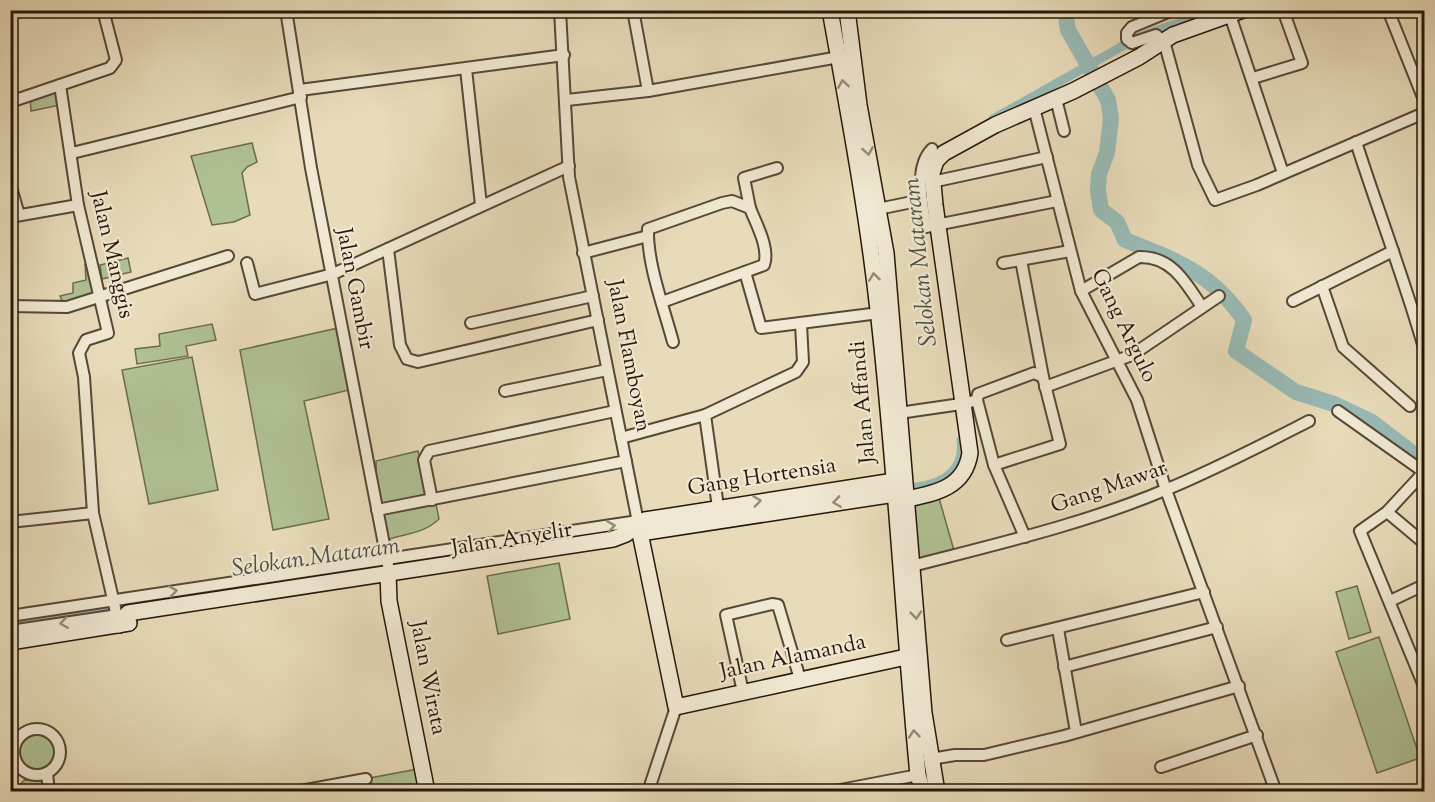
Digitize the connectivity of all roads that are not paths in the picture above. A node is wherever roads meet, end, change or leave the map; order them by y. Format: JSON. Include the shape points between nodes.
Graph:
{"nodes":[{"id":1,"x":103,"y":10,"type":"edge"},
{"id":2,"x":286,"y":10,"type":"edge"},
{"id":3,"x":560,"y":10,"type":"edge"},
{"id":4,"x":633,"y":10,"type":"edge"},
{"id":5,"x":830,"y":10,"type":"edge"},
{"id":6,"x":847,"y":10,"type":"edge"},
{"id":7,"x":1173,"y":10,"type":"edge"},
{"id":8,"x":1283,"y":10,"type":"edge"},
{"id":9,"x":1388,"y":10,"type":"edge"},
{"id":10,"x":1237,"y":13,"type":"edge"},
{"id":11,"x":1150,"y":14,"type":"edge"},
{"id":12,"x":1164,"y":41,"type":"junction"},
{"id":13,"x":564,"y":55,"type":"junction"},
{"id":14,"x":839,"y":57,"type":"junction"},
{"id":15,"x":466,"y":69,"type":"junction"},
{"id":16,"x":1253,"y":78,"type":"junction"},
{"id":17,"x":60,"y":85,"type":"junction"},
{"id":18,"x":648,"y":91,"type":"junction"},
{"id":19,"x":300,"y":94,"type":"junction"},
{"id":20,"x":1056,"y":99,"type":"junction"},
{"id":21,"x":567,"y":100,"type":"junction"},
{"id":22,"x":1425,"y":100,"type":"edge"},
{"id":23,"x":10,"y":102,"type":"edge"},
{"id":24,"x":1034,"y":108,"type":"junction"},
{"id":25,"x":1425,"y":113,"type":"edge"},
{"id":26,"x":1064,"y":131,"type":"dead end"},
{"id":27,"x":1356,"y":142,"type":"junction"},
{"id":28,"x":932,"y":149,"type":"dead end"},
{"id":29,"x":72,"y":153,"type":"junction"},
{"id":30,"x":1047,"y":157,"type":"junction"},
{"id":31,"x":568,"y":166,"type":"junction"},
{"id":32,"x":777,"y":168,"type":"dead end"},
{"id":33,"x":1283,"y":173,"type":"junction"},
{"id":34,"x":932,"y":182,"type":"junction"},
{"id":35,"x":10,"y":184,"type":"edge"},
{"id":36,"x":922,"y":200,"type":"junction"},
{"id":37,"x":1056,"y":201,"type":"junction"},
{"id":38,"x":78,"y":205,"type":"junction"},
{"id":39,"x":481,"y":205,"type":"junction"},
{"id":40,"x":750,"y":208,"type":"junction"},
{"id":41,"x":871,"y":211,"type":"junction"},
{"id":42,"x":15,"y":216,"type":"edge"},
{"id":43,"x":934,"y":226,"type":"junction"},
{"id":44,"x":648,"y":236,"type":"junction"},
{"id":45,"x":388,"y":249,"type":"junction"},
{"id":46,"x":1070,"y":251,"type":"junction"},
{"id":47,"x":1393,"y":251,"type":"junction"},
{"id":48,"x":583,"y":253,"type":"junction"},
{"id":49,"x":228,"y":256,"type":"dead end"},
{"id":50,"x":1021,"y":260,"type":"junction"},
{"id":51,"x":247,"y":263,"type":"dead end"},
{"id":52,"x":1004,"y":263,"type":"dead end"},
{"id":53,"x":745,"y":272,"type":"junction"},
{"id":54,"x":333,"y":274,"type":"junction"},
{"id":55,"x":1322,"y":286,"type":"junction"},
{"id":56,"x":1081,"y":291,"type":"junction"},
{"id":57,"x":99,"y":295,"type":"junction"},
{"id":58,"x":593,"y":296,"type":"junction"},
{"id":59,"x":1219,"y":296,"type":"dead end"},
{"id":60,"x":1293,"y":301,"type":"dead end"},
{"id":61,"x":662,"y":302,"type":"junction"},
{"id":62,"x":11,"y":305,"type":"edge"},
{"id":63,"x":1202,"y":307,"type":"junction"},
{"id":64,"x":879,"y":313,"type":"junction"},
{"id":65,"x":598,"y":320,"type":"junction"},
{"id":66,"x":471,"y":323,"type":"dead end"},
{"id":67,"x":801,"y":324,"type":"junction"},
{"id":68,"x":673,"y":342,"type":"dead end"},
{"id":69,"x":1425,"y":348,"type":"edge"},
{"id":70,"x":1117,"y":362,"type":"junction"},
{"id":71,"x":607,"y":370,"type":"junction"},
{"id":72,"x":1044,"y":382,"type":"junction"},
{"id":73,"x":505,"y":391,"type":"dead end"},
{"id":74,"x":962,"y":404,"type":"junction"},
{"id":75,"x":1410,"y":406,"type":"dead end"},
{"id":76,"x":615,"y":411,"type":"junction"},
{"id":77,"x":1338,"y":411,"type":"dead end"},
{"id":78,"x":898,"y":413,"type":"junction"},
{"id":79,"x":705,"y":415,"type":"junction"},
{"id":80,"x":1309,"y":421,"type":"dead end"},
{"id":81,"x":621,"y":438,"type":"junction"},
{"id":82,"x":626,"y":461,"type":"junction"},
{"id":83,"x":994,"y":465,"type":"junction"},
{"id":84,"x":1424,"y":471,"type":"edge"},
{"id":85,"x":902,"y":489,"type":"junction"},
{"id":86,"x":1166,"y":490,"type":"junction"},
{"id":87,"x":432,"y":500,"type":"junction"},
{"id":88,"x":718,"y":507,"type":"junction"},
{"id":89,"x":378,"y":510,"type":"junction"},
{"id":90,"x":1387,"y":512,"type":"junction"},
{"id":91,"x":93,"y":513,"type":"junction"},
{"id":92,"x":10,"y":522,"type":"edge"},
{"id":93,"x":639,"y":525,"type":"junction"},
{"id":94,"x":1025,"y":537,"type":"junction"},
{"id":95,"x":1424,"y":542,"type":"edge"},
{"id":96,"x":912,"y":566,"type":"junction"},
{"id":97,"x":388,"y":569,"type":"junction"},
{"id":98,"x":1425,"y":585,"type":"edge"},
{"id":99,"x":1204,"y":592,"type":"junction"},
{"id":100,"x":1390,"y":601,"type":"junction"},
{"id":101,"x":117,"y":611,"type":"junction"},
{"id":102,"x":10,"y":616,"type":"edge"},
{"id":103,"x":1217,"y":627,"type":"junction"},
{"id":104,"x":1058,"y":629,"type":"junction"},
{"id":105,"x":10,"y":631,"type":"edge"},
{"id":106,"x":1007,"y":640,"type":"dead end"},
{"id":107,"x":10,"y":642,"type":"edge"},
{"id":108,"x":913,"y":657,"type":"junction"},
{"id":109,"x":1064,"y":667,"type":"junction"},
{"id":110,"x":800,"y":679,"type":"junction"},
{"id":111,"x":1239,"y":686,"type":"junction"},
{"id":112,"x":1425,"y":686,"type":"edge"},
{"id":113,"x":742,"y":692,"type":"junction"},
{"id":114,"x":676,"y":707,"type":"junction"},
{"id":115,"x":1076,"y":732,"type":"junction"},
{"id":116,"x":1257,"y":735,"type":"junction"},
{"id":117,"x":931,"y":759,"type":"junction"},
{"id":118,"x":1161,"y":767,"type":"dead end"},
{"id":119,"x":47,"y":773,"type":"junction"},
{"id":120,"x":918,"y":775,"type":"junction"},
{"id":121,"x":366,"y":779,"type":"dead end"},
{"id":122,"x":50,"y":792,"type":"edge"},
{"id":123,"x":295,"y":792,"type":"edge"},
{"id":124,"x":427,"y":792,"type":"edge"},
{"id":125,"x":648,"y":792,"type":"edge"},
{"id":126,"x":830,"y":792,"type":"edge"},
{"id":127,"x":923,"y":792,"type":"edge"},
{"id":128,"x":937,"y":792,"type":"edge"},
{"id":129,"x":1276,"y":792,"type":"edge"}],
"edges":[{"from":1,"to":17,"type":"street","via":[[116,60],[110,69]]},
{"from":2,"to":19,"type":"street","name":"Jalan Gambir"},
{"from":3,"to":13,"type":"street","name":"Jalan Flamboyan"},
{"from":4,"to":18,"type":"street"},
{"from":5,"to":14,"type":"main road","name":"Jalan Affandi"},
{"from":6,"to":41,"type":"main road","name":"Jalan Affandi","one_way":true},
{"from":7,"to":11,"type":"street"},
{"from":8,"to":16,"type":"street","via":[[1302,63]]},
{"from":9,"to":22,"type":"street"},
{"from":10,"to":12,"type":"main road","via":[[1201,23]]},
{"from":10,"to":16,"type":"street"},
{"from":11,"to":12,"type":"street","via":[[1129,29],[1128,41],[1156,35]]},
{"from":12,"to":20,"type":"main road"},
{"from":12,"to":33,"type":"street","via":[[1198,165],[1215,200]]},
{"from":13,"to":15,"type":"street"},
{"from":13,"to":21,"type":"street","name":"Jalan Flamboyan"},
{"from":14,"to":18,"type":"street"},
{"from":41,"to":14,"type":"main road","name":"Jalan Affandi","one_way":true},
{"from":15,"to":19,"type":"street"},
{"from":15,"to":39,"type":"street"},
{"from":16,"to":33,"type":"street"},
{"from":17,"to":23,"type":"street"},
{"from":17,"to":29,"type":"street","name":"Jalan Manggis"},
{"from":18,"to":21,"type":"street"},
{"from":19,"to":29,"type":"street"},
{"from":19,"to":54,"type":"street","name":"Jalan Gambir"},
{"from":20,"to":24,"type":"main road"},
{"from":20,"to":26,"type":"street"},
{"from":21,"to":31,"type":"street","name":"Jalan Flamboyan"},
{"from":24,"to":30,"type":"street","name":"Gang Argulo"},
{"from":24,"to":34,"type":"main road","via":[[944,153],[934,167]]},
{"from":25,"to":27,"type":"street"},
{"from":27,"to":33,"type":"street"},
{"from":27,"to":47,"type":"street"},
{"from":28,"to":36,"type":"street","via":[[923,162]]},
{"from":29,"to":38,"type":"street","name":"Jalan Manggis"},
{"from":30,"to":34,"type":"street"},
{"from":30,"to":37,"type":"street","name":"Gang Argulo"},
{"from":31,"to":39,"type":"street"},
{"from":31,"to":48,"type":"street","name":"Jalan Flamboyan"},
{"from":32,"to":40,"type":"street","via":[[744,178]]},
{"from":34,"to":43,"type":"main road"},
{"from":35,"to":42,"type":"street"},
{"from":36,"to":41,"type":"street"},
{"from":36,"to":43,"type":"street"},
{"from":37,"to":43,"type":"street"},
{"from":37,"to":46,"type":"street","name":"Gang Argulo"},
{"from":38,"to":42,"type":"street"},
{"from":38,"to":57,"type":"street","name":"Jalan Manggis"},
{"from":39,"to":45,"type":"street"},
{"from":40,"to":44,"type":"street","via":[[732,201],[722,203],[651,226]]},
{"from":40,"to":53,"type":"street","via":[[766,260],[764,265]]},
{"from":64,"to":41,"type":"main road","name":"Jalan Affandi","one_way":true},
{"from":41,"to":78,"type":"main road","name":"Jalan Affandi","via":[[886,253]]},
{"from":43,"to":74,"type":"main road"},
{"from":44,"to":48,"type":"street"},
{"from":44,"to":61,"type":"street"},
{"from":45,"to":54,"type":"street"},
{"from":45,"to":65,"type":"street","via":[[400,345],[412,362]]},
{"from":46,"to":50,"type":"street"},
{"from":46,"to":56,"type":"street","name":"Gang Argulo"},
{"from":47,"to":55,"type":"street"},
{"from":47,"to":69,"type":"street"},
{"from":48,"to":58,"type":"street","name":"Jalan Flamboyan"},
{"from":49,"to":57,"type":"street"},
{"from":50,"to":52,"type":"street"},
{"from":50,"to":72,"type":"street"},
{"from":51,"to":54,"type":"street","via":[[255,294]]},
{"from":53,"to":61,"type":"street"},
{"from":53,"to":67,"type":"street","via":[[761,328]]},
{"from":54,"to":89,"type":"street","name":"Jalan Gambir"},
{"from":55,"to":60,"type":"street"},
{"from":55,"to":75,"type":"street","via":[[1343,347]]},
{"from":56,"to":63,"type":"street","via":[[1139,257],[1149,257],[1174,268]]},
{"from":56,"to":70,"type":"street","name":"Gang Argulo"},
{"from":57,"to":62,"type":"street","via":[[67,307]]},
{"from":57,"to":91,"type":"street","name":"Jalan Manggis","via":[[108,333],[86,340],[79,353]]},
{"from":58,"to":65,"type":"street","name":"Jalan Flamboyan"},
{"from":58,"to":66,"type":"street"},
{"from":59,"to":63,"type":"street"},
{"from":61,"to":68,"type":"street"},
{"from":63,"to":70,"type":"street"},
{"from":64,"to":67,"type":"street"},
{"from":64,"to":85,"type":"main road","name":"Jalan Affandi"},
{"from":65,"to":71,"type":"street","name":"Jalan Flamboyan"},
{"from":67,"to":79,"type":"street","via":[[803,362],[796,372]]},
{"from":70,"to":72,"type":"street"},
{"from":70,"to":86,"type":"street","name":"Gang Argulo","via":[[1137,400]]},
{"from":71,"to":73,"type":"street"},
{"from":71,"to":76,"type":"street","name":"Jalan Flamboyan"},
{"from":72,"to":74,"type":"street","via":[[1034,373]]},
{"from":72,"to":83,"type":"street","via":[[1060,444]]},
{"from":74,"to":78,"type":"street"},
{"from":74,"to":83,"type":"street"},
{"from":74,"to":85,"type":"main road","via":[[970,453],[964,473],[952,486]]},
{"from":76,"to":81,"type":"street","name":"Jalan Flamboyan"},
{"from":76,"to":87,"type":"street","via":[[429,451],[424,460]]},
{"from":77,"to":84,"type":"street"},
{"from":78,"to":85,"type":"main road","name":"Jalan Affandi"},
{"from":79,"to":81,"type":"street"},
{"from":79,"to":88,"type":"street"},
{"from":80,"to":86,"type":"street","name":"Gang Mawar"},
{"from":81,"to":82,"type":"street","name":"Jalan Flamboyan"},
{"from":82,"to":87,"type":"street"},
{"from":82,"to":93,"type":"street","name":"Jalan Flamboyan"},
{"from":83,"to":94,"type":"street"},
{"from":84,"to":90,"type":"street"},
{"from":88,"to":85,"type":"main road","name":"Gang Hortensia","one_way":true},
{"from":85,"to":93,"type":"main road","name":"Gang Hortensia","one_way":true},
{"from":85,"to":96,"type":"main road","name":"Jalan Affandi"},
{"from":85,"to":108,"type":"main road","name":"Jalan Affandi"},
{"from":86,"to":94,"type":"street","name":"Gang Mawar"},
{"from":86,"to":99,"type":"street","name":"Gang Argulo"},
{"from":87,"to":89,"type":"street"},
{"from":88,"to":93,"type":"main road","name":"Gang Hortensia"},
{"from":89,"to":97,"type":"street","name":"Jalan Gambir"},
{"from":90,"to":95,"type":"street"},
{"from":90,"to":100,"type":"street","via":[[1360,531]]},
{"from":91,"to":92,"type":"street"},
{"from":91,"to":101,"type":"street","name":"Jalan Manggis"},
{"from":97,"to":93,"type":"street","one_way":true},
{"from":93,"to":97,"type":"main road","name":"Jalan Anyelir","via":[[632,541],[620,546]]},
{"from":93,"to":114,"type":"main road","name":"Jalan Flamboyan"},
{"from":94,"to":96,"type":"street","name":"Gang Mawar"},
{"from":96,"to":108,"type":"main road","name":"Jalan Affandi","one_way":true},
{"from":101,"to":97,"type":"street","one_way":true},
{"from":97,"to":101,"type":"main road","name":"Jalan Anyelir","via":[[128,613]]},
{"from":97,"to":124,"type":"main road","name":"Jalan Wirata"},
{"from":98,"to":100,"type":"street"},
{"from":99,"to":103,"type":"street","name":"Gang Argulo"},
{"from":99,"to":104,"type":"street"},
{"from":100,"to":112,"type":"street"},
{"from":101,"to":102,"type":"street"},
{"from":101,"to":105,"type":"street","one_way":true},
{"from":101,"to":107,"type":"main road"},
{"from":103,"to":109,"type":"street"},
{"from":103,"to":111,"type":"street","name":"Gang Argulo"},
{"from":104,"to":106,"type":"street"},
{"from":104,"to":109,"type":"street"},
{"from":108,"to":110,"type":"main road","name":"Jalan Alamanda"},
{"from":108,"to":117,"type":"main road","name":"Jalan Affandi"},
{"from":120,"to":108,"type":"main road","name":"Jalan Affandi","one_way":true},
{"from":109,"to":115,"type":"street"},
{"from":110,"to":113,"type":"main road","name":"Jalan Alamanda"},
{"from":110,"to":113,"type":"street","via":[[778,605],[772,604],[726,615]]},
{"from":111,"to":115,"type":"street"},
{"from":111,"to":116,"type":"street","name":"Gang Argulo"},
{"from":113,"to":114,"type":"main road","name":"Jalan Alamanda"},
{"from":114,"to":125,"type":"street"},
{"from":115,"to":117,"type":"street","via":[[984,755]]},
{"from":116,"to":118,"type":"street"},
{"from":116,"to":129,"type":"street","name":"Gang Argulo"},
{"from":117,"to":128,"type":"main road","name":"Jalan Affandi"},
{"from":119,"to":119,"type":"street","via":[[27,773],[16,762],[14,746],[29,731],[50,733],[58,744],[59,758]]},
{"from":119,"to":122,"type":"street"},
{"from":120,"to":126,"type":"street"},
{"from":120,"to":127,"type":"main road","name":"Jalan Affandi"},
{"from":121,"to":123,"type":"street"}]}
